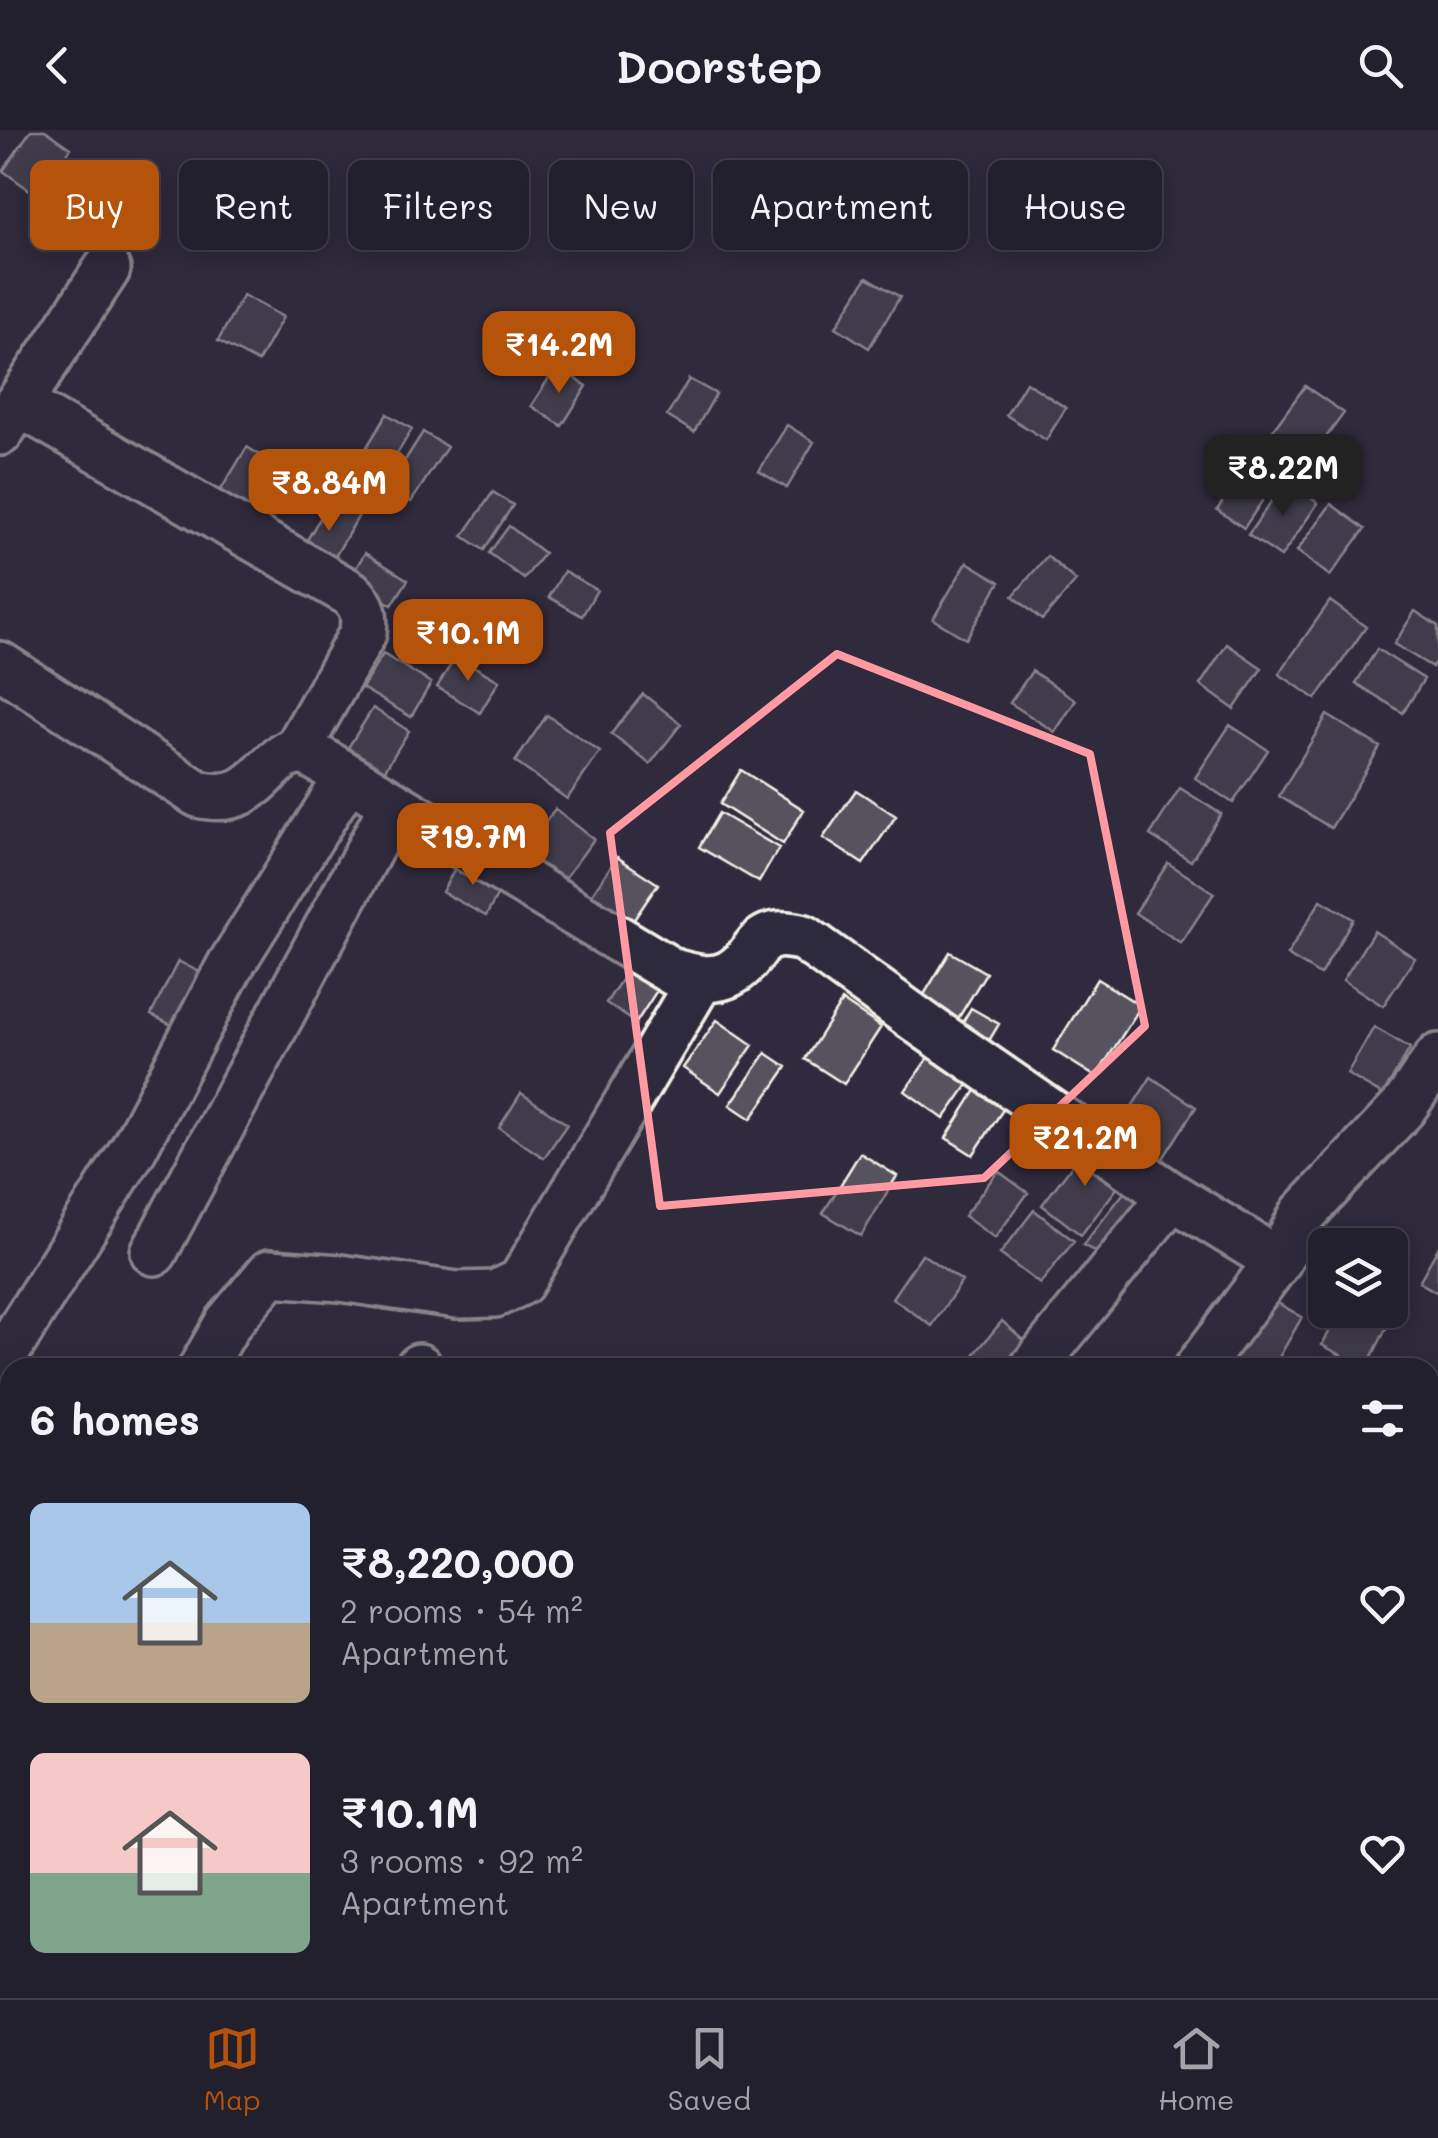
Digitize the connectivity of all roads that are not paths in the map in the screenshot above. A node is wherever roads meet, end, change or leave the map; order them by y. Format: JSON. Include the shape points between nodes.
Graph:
{"nodes":[{"id":1,"x":107,"y":269,"type":"dead end"},
{"id":2,"x":9,"y":417,"type":"edge"},
{"id":3,"x":0,"y":665,"type":"edge"},
{"id":4,"x":297,"y":750,"type":"junction"},
{"id":5,"x":348,"y":777,"type":"junction"},
{"id":6,"x":393,"y":806,"type":"junction"},
{"id":7,"x":700,"y":980,"type":"junction"},
{"id":8,"x":1438,"y":1058,"type":"edge"},
{"id":9,"x":1172,"y":1196,"type":"junction"},
{"id":10,"x":154,"y":1252,"type":"dead end"},
{"id":11,"x":1278,"y":1261,"type":"junction"},
{"id":12,"x":3,"y":1358,"type":"edge"},
{"id":13,"x":208,"y":1358,"type":"edge"},
{"id":14,"x":1041,"y":1358,"type":"edge"},
{"id":15,"x":1205,"y":1358,"type":"edge"}],
"edges":[{"from":1,"to":2,"type":"street"},
{"from":2,"to":4,"type":"street","via":[[361,603],[363,633]]},
{"from":3,"to":4,"type":"street","via":[[198,794],[236,795]]},
{"from":4,"to":5,"type":"street"},
{"from":5,"to":6,"type":"street"},
{"from":5,"to":12,"type":"street","via":[[230,966],[134,1148]]},
{"from":6,"to":7,"type":"street","via":[[673,972]]},
{"from":6,"to":10,"type":"street"},
{"from":7,"to":9,"type":"street","via":[[730,973],[763,940],[785,933],[804,938]]},
{"from":7,"to":13,"type":"street","via":[[521,1282],[495,1294],[457,1295],[270,1273]]},
{"from":8,"to":11,"type":"street","via":[[1402,1108],[1303,1214]]},
{"from":9,"to":11,"type":"street"},
{"from":9,"to":14,"type":"street"},
{"from":11,"to":15,"type":"street"}]}
